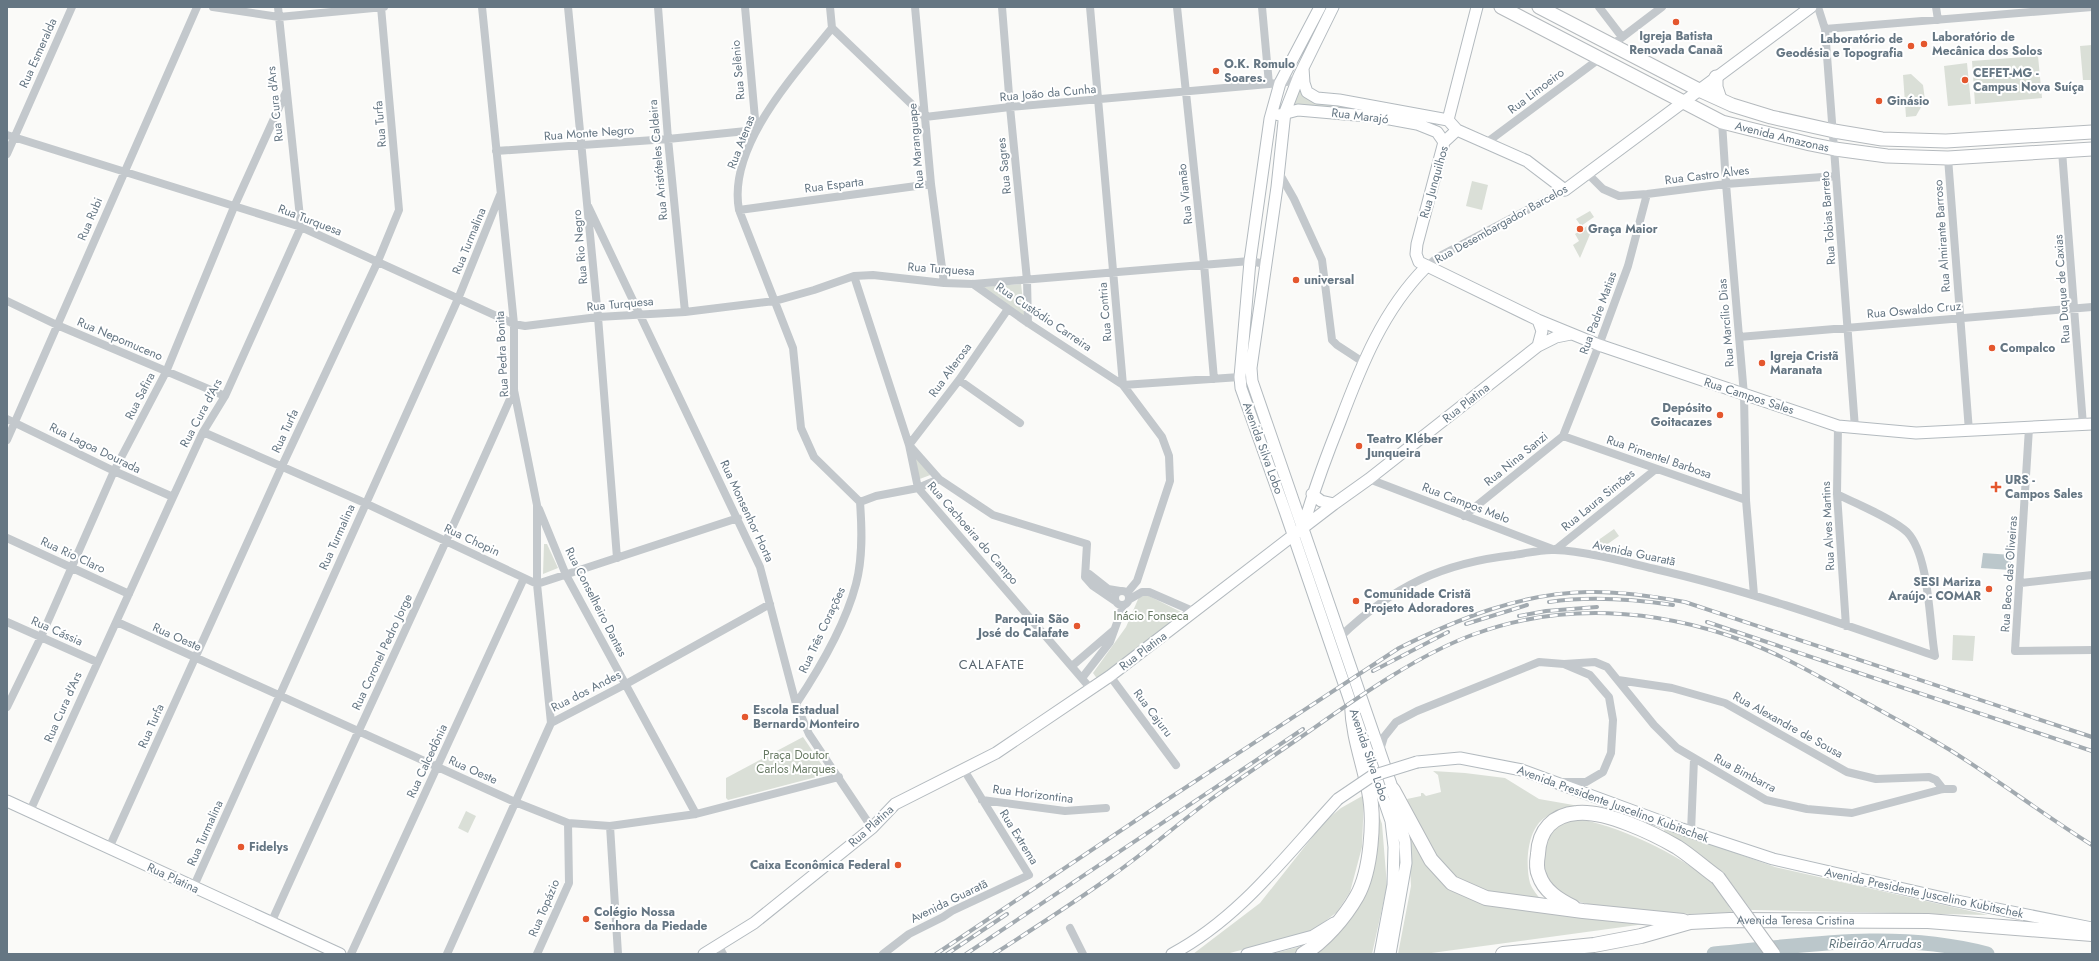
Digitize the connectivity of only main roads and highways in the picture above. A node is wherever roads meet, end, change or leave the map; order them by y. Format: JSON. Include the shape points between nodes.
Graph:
{"nodes":[{"id":1,"x":1501,"y":7,"type":"edge"},
{"id":2,"x":1539,"y":7,"type":"edge"},
{"id":3,"x":1716,"y":77,"type":"road end"},
{"id":4,"x":1720,"y":100,"type":"junction"},
{"id":5,"x":2092,"y":132,"type":"edge"},
{"id":6,"x":2092,"y":149,"type":"edge"},
{"id":7,"x":1352,"y":705,"type":"road end"},
{"id":8,"x":1393,"y":790,"type":"road end"},
{"id":9,"x":1583,"y":911,"type":"junction"},
{"id":10,"x":1690,"y":922,"type":"junction"},
{"id":11,"x":2092,"y":934,"type":"edge"},
{"id":12,"x":1303,"y":954,"type":"edge"},
{"id":13,"x":1503,"y":954,"type":"edge"},
{"id":14,"x":1773,"y":954,"type":"edge"}],
"edges":[{"from":1,"to":6,"type":"main road","name":"Avenida Amazonas","via":[[1722,122],[1835,149],[1887,156],[1948,158]]},
{"from":2,"to":4,"type":"main road","name":"Avenida Amazonas","via":[[1617,41]]},
{"from":3,"to":4,"type":"main road"},
{"from":4,"to":5,"type":"main road","name":"Avenida Amazonas","via":[[1771,117],[1882,139],[1946,141]]},
{"from":7,"to":12,"type":"highway","via":[[1353,728],[1370,793],[1370,846],[1357,895],[1341,918]]},
{"from":8,"to":9,"type":"highway","via":[[1431,860],[1452,883],[1486,898]]},
{"from":9,"to":10,"type":"highway"},
{"from":9,"to":14,"type":"highway","bridge":true,"via":[[1559,900],[1547,888],[1539,875],[1537,863],[1542,834],[1550,824],[1562,816],[1578,812],[1596,814],[1622,822],[1677,848],[1718,878]]},
{"from":10,"to":11,"type":"highway","name":"Avenida Teresa Cristina","via":[[1928,921]]},
{"from":10,"to":13,"type":"highway","name":"Avenida Teresa Cristina","via":[[1641,936],[1594,945]]}]}
